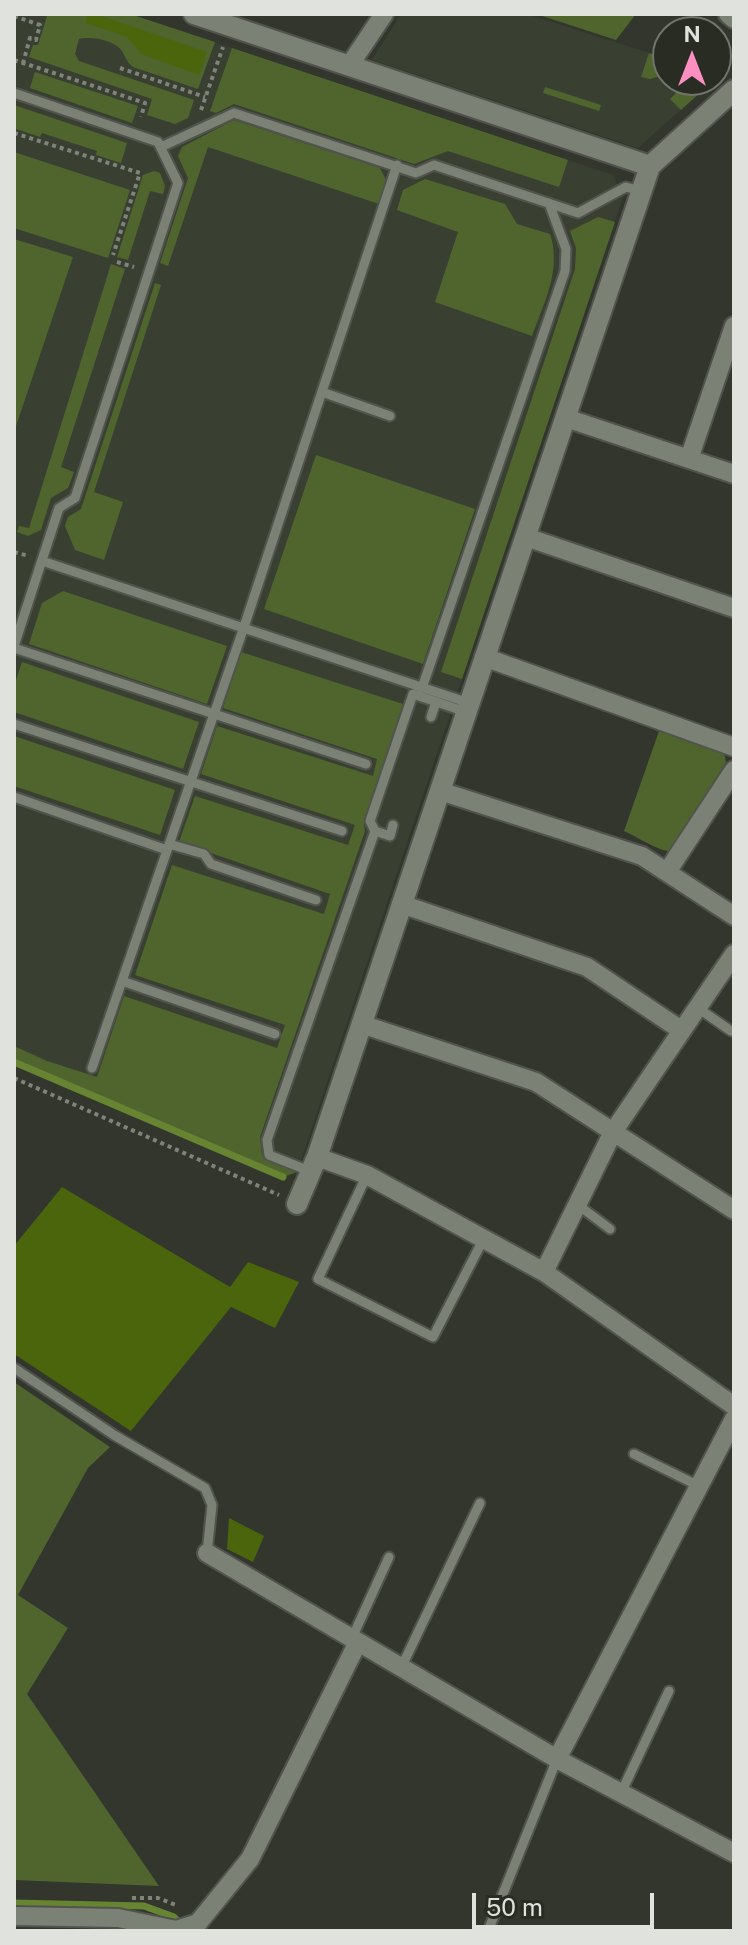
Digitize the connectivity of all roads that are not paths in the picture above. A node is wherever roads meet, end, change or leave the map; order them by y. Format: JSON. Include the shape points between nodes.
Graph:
{"nodes":[{"id":1,"x":194,"y":14,"type":"edge"},
{"id":2,"x":384,"y":14,"type":"edge"},
{"id":3,"x":728,"y":14,"type":"edge"},
{"id":4,"x":734,"y":19,"type":"edge"},
{"id":5,"x":238,"y":21,"type":"edge"},
{"id":6,"x":349,"y":66,"type":"junction"},
{"id":7,"x":734,"y":90,"type":"edge"},
{"id":8,"x":14,"y":93,"type":"edge"},
{"id":9,"x":161,"y":147,"type":"junction"},
{"id":10,"x":397,"y":165,"type":"junction"},
{"id":11,"x":650,"y":166,"type":"junction"},
{"id":12,"x":641,"y":191,"type":"junction"},
{"id":13,"x":549,"y":203,"type":"junction"},
{"id":14,"x":734,"y":326,"type":"edge"},
{"id":15,"x":322,"y":392,"type":"junction"},
{"id":16,"x":390,"y":416,"type":"dead end"},
{"id":17,"x":566,"y":418,"type":"junction"},
{"id":18,"x":689,"y":459,"type":"junction"},
{"id":19,"x":734,"y":474,"type":"edge"},
{"id":20,"x":526,"y":537,"type":"junction"},
{"id":21,"x":42,"y":561,"type":"junction"},
{"id":22,"x":734,"y":608,"type":"edge"},
{"id":23,"x":244,"y":627,"type":"junction"},
{"id":24,"x":14,"y":647,"type":"edge"},
{"id":25,"x":484,"y":657,"type":"junction"},
{"id":26,"x":422,"y":688,"type":"junction"},
{"id":27,"x":436,"y":702,"type":"junction"},
{"id":28,"x":468,"y":708,"type":"junction"},
{"id":29,"x":214,"y":714,"type":"junction"},
{"id":30,"x":431,"y":717,"type":"dead end"},
{"id":31,"x":14,"y":724,"type":"edge"},
{"id":32,"x":734,"y":747,"type":"edge"},
{"id":33,"x":366,"y":764,"type":"dead end"},
{"id":34,"x":734,"y":770,"type":"edge"},
{"id":35,"x":190,"y":782,"type":"junction"},
{"id":36,"x":440,"y":791,"type":"junction"},
{"id":37,"x":14,"y":797,"type":"edge"},
{"id":38,"x":393,"y":825,"type":"dead end"},
{"id":39,"x":342,"y":831,"type":"dead end"},
{"id":40,"x":375,"y":831,"type":"junction"},
{"id":41,"x":168,"y":847,"type":"junction"},
{"id":42,"x":667,"y":872,"type":"junction"},
{"id":43,"x":316,"y":900,"type":"dead end"},
{"id":44,"x":401,"y":904,"type":"junction"},
{"id":45,"x":734,"y":916,"type":"edge"},
{"id":46,"x":734,"y":954,"type":"edge"},
{"id":47,"x":122,"y":981,"type":"junction"},
{"id":48,"x":697,"y":1008,"type":"junction"},
{"id":49,"x":361,"y":1024,"type":"junction"},
{"id":50,"x":681,"y":1030,"type":"junction"},
{"id":51,"x":731,"y":1031,"type":"dead end"},
{"id":52,"x":275,"y":1034,"type":"dead end"},
{"id":53,"x":92,"y":1068,"type":"dead end"},
{"id":54,"x":613,"y":1132,"type":"junction"},
{"id":55,"x":315,"y":1164,"type":"junction"},
{"id":56,"x":367,"y":1175,"type":"junction"},
{"id":57,"x":297,"y":1204,"type":"road end"},
{"id":58,"x":578,"y":1205,"type":"junction"},
{"id":59,"x":734,"y":1210,"type":"edge"},
{"id":60,"x":610,"y":1229,"type":"dead end"},
{"id":61,"x":483,"y":1240,"type":"junction"},
{"id":62,"x":544,"y":1272,"type":"junction"},
{"id":63,"x":14,"y":1368,"type":"edge"},
{"id":64,"x":734,"y":1406,"type":"edge"},
{"id":65,"x":734,"y":1419,"type":"edge"},
{"id":66,"x":634,"y":1454,"type":"dead end"},
{"id":67,"x":700,"y":1486,"type":"junction"},
{"id":68,"x":480,"y":1503,"type":"dead end"},
{"id":69,"x":207,"y":1553,"type":"joint"},
{"id":70,"x":389,"y":1557,"type":"dead end"},
{"id":71,"x":355,"y":1640,"type":"junction"},
{"id":72,"x":401,"y":1668,"type":"junction"},
{"id":73,"x":669,"y":1691,"type":"dead end"},
{"id":74,"x":557,"y":1759,"type":"junction"},
{"id":75,"x":621,"y":1793,"type":"junction"},
{"id":76,"x":734,"y":1853,"type":"edge"},
{"id":77,"x":14,"y":1916,"type":"edge"},
{"id":78,"x":202,"y":1927,"type":"edge"},
{"id":79,"x":488,"y":1931,"type":"edge"}],
"edges":[{"from":1,"to":5,"type":"street"},
{"from":2,"to":6,"type":"street"},
{"from":3,"to":4,"type":"street"},
{"from":5,"to":6,"type":"street"},
{"from":6,"to":11,"type":"street"},
{"from":7,"to":11,"type":"street"},
{"from":8,"to":9,"type":"lane"},
{"from":9,"to":10,"type":"lane","via":[[234,113]]},
{"from":9,"to":21,"type":"lane","via":[[178,183],[75,498],[59,508]]},
{"from":10,"to":13,"type":"lane","via":[[416,173],[434,165]]},
{"from":10,"to":15,"type":"lane"},
{"from":11,"to":12,"type":"street"},
{"from":12,"to":13,"type":"lane","via":[[626,187],[578,213]]},
{"from":12,"to":17,"type":"street"},
{"from":13,"to":26,"type":"lane","via":[[566,249],[565,271]]},
{"from":14,"to":18,"type":"street"},
{"from":15,"to":16,"type":"lane"},
{"from":15,"to":23,"type":"lane"},
{"from":17,"to":18,"type":"street"},
{"from":17,"to":20,"type":"street"},
{"from":18,"to":19,"type":"street"},
{"from":20,"to":22,"type":"street"},
{"from":20,"to":25,"type":"street"},
{"from":21,"to":23,"type":"lane"},
{"from":21,"to":24,"type":"lane"},
{"from":23,"to":26,"type":"lane"},
{"from":23,"to":29,"type":"lane"},
{"from":24,"to":29,"type":"lane"},
{"from":25,"to":28,"type":"street"},
{"from":25,"to":32,"type":"street"},
{"from":26,"to":28,"type":"lane"},
{"from":27,"to":28,"type":"lane"},
{"from":27,"to":30,"type":"lane"},
{"from":27,"to":40,"type":"lane","via":[[413,694],[370,821]]},
{"from":28,"to":36,"type":"street"},
{"from":29,"to":33,"type":"lane"},
{"from":29,"to":35,"type":"lane"},
{"from":31,"to":35,"type":"lane"},
{"from":34,"to":42,"type":"street"},
{"from":35,"to":39,"type":"lane"},
{"from":35,"to":41,"type":"lane"},
{"from":36,"to":42,"type":"street","via":[[642,856]]},
{"from":36,"to":44,"type":"street"},
{"from":37,"to":41,"type":"lane"},
{"from":38,"to":40,"type":"lane","via":[[390,836]]},
{"from":40,"to":55,"type":"lane","via":[[267,1140],[269,1155]]},
{"from":41,"to":43,"type":"lane","via":[[204,854],[211,864]]},
{"from":41,"to":47,"type":"lane"},
{"from":42,"to":45,"type":"street"},
{"from":44,"to":49,"type":"street"},
{"from":44,"to":50,"type":"street","via":[[587,967]]},
{"from":46,"to":48,"type":"street"},
{"from":47,"to":52,"type":"lane"},
{"from":47,"to":53,"type":"lane"},
{"from":48,"to":50,"type":"street"},
{"from":48,"to":51,"type":"lane"},
{"from":49,"to":54,"type":"street","via":[[536,1082]]},
{"from":49,"to":55,"type":"street"},
{"from":50,"to":54,"type":"street"},
{"from":54,"to":58,"type":"street"},
{"from":54,"to":59,"type":"street"},
{"from":55,"to":56,"type":"street"},
{"from":55,"to":57,"type":"street"},
{"from":56,"to":61,"type":"street"},
{"from":56,"to":61,"type":"lane","via":[[318,1279],[433,1337]]},
{"from":58,"to":60,"type":"lane"},
{"from":58,"to":62,"type":"street"},
{"from":61,"to":62,"type":"street"},
{"from":62,"to":64,"type":"street"},
{"from":63,"to":69,"type":"lane","via":[[205,1488],[212,1505]]},
{"from":65,"to":67,"type":"street"},
{"from":66,"to":67,"type":"lane"},
{"from":67,"to":74,"type":"street"},
{"from":68,"to":72,"type":"lane"},
{"from":69,"to":71,"type":"street"},
{"from":70,"to":71,"type":"lane"},
{"from":71,"to":72,"type":"street"},
{"from":71,"to":78,"type":"street","via":[[250,1859]]},
{"from":72,"to":74,"type":"street"},
{"from":73,"to":75,"type":"lane"},
{"from":74,"to":75,"type":"street"},
{"from":74,"to":79,"type":"lane"},
{"from":75,"to":76,"type":"street"},
{"from":77,"to":78,"type":"street","via":[[118,1918],[176,1930]]}]}
